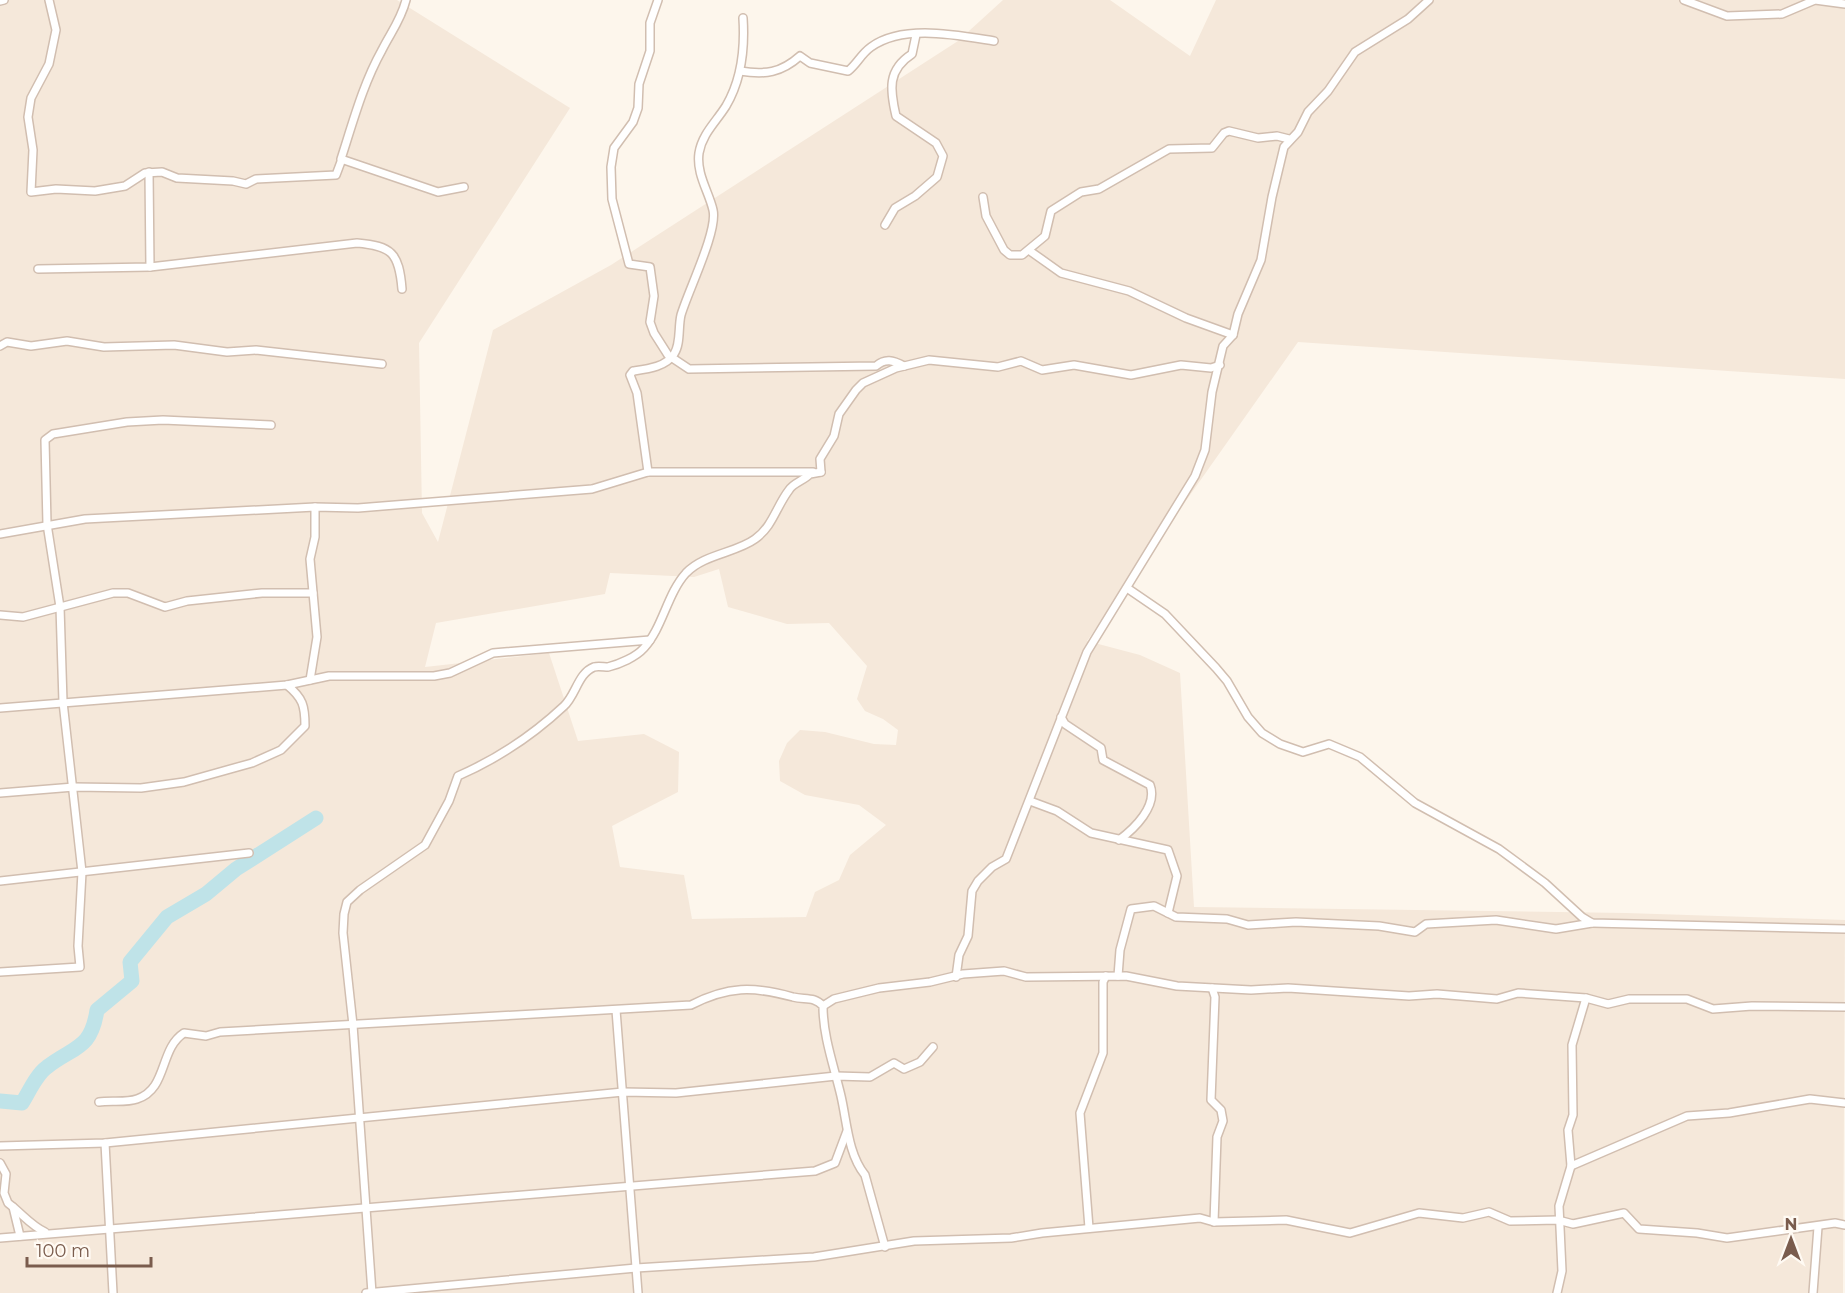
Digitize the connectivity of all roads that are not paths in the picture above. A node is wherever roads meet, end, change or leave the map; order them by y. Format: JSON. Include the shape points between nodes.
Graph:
{"nodes":[{"id":1,"x":49,"y":0,"type":"edge"},
{"id":2,"x":406,"y":0,"type":"edge"},
{"id":3,"x":658,"y":0,"type":"edge"},
{"id":4,"x":1429,"y":0,"type":"edge"},
{"id":5,"x":1684,"y":0,"type":"edge"},
{"id":6,"x":1845,"y":4,"type":"edge"},
{"id":7,"x":743,"y":18,"type":"dead end"},
{"id":8,"x":916,"y":35,"type":"junction"},
{"id":9,"x":994,"y":41,"type":"dead end"},
{"id":10,"x":740,"y":71,"type":"junction"},
{"id":11,"x":1289,"y":139,"type":"junction"},
{"id":12,"x":342,"y":159,"type":"junction"},
{"id":13,"x":149,"y":172,"type":"junction"},
{"id":14,"x":464,"y":187,"type":"dead end"},
{"id":15,"x":983,"y":197,"type":"dead end"},
{"id":16,"x":885,"y":225,"type":"dead end"},
{"id":17,"x":1030,"y":251,"type":"junction"},
{"id":18,"x":150,"y":267,"type":"junction"},
{"id":19,"x":38,"y":269,"type":"dead end"},
{"id":20,"x":402,"y":289,"type":"dead end"},
{"id":21,"x":1233,"y":335,"type":"junction"},
{"id":22,"x":0,"y":346,"type":"edge"},
{"id":23,"x":671,"y":358,"type":"junction"},
{"id":24,"x":382,"y":364,"type":"dead end"},
{"id":25,"x":1220,"y":365,"type":"junction"},
{"id":26,"x":904,"y":366,"type":"junction"},
{"id":27,"x":271,"y":426,"type":"dead end"},
{"id":28,"x":648,"y":472,"type":"junction"},
{"id":29,"x":821,"y":472,"type":"junction"},
{"id":30,"x":315,"y":507,"type":"junction"},
{"id":31,"x":48,"y":524,"type":"junction"},
{"id":32,"x":0,"y":534,"type":"edge"},
{"id":33,"x":1127,"y":588,"type":"junction"},
{"id":34,"x":313,"y":593,"type":"junction"},
{"id":35,"x":60,"y":607,"type":"junction"},
{"id":36,"x":0,"y":615,"type":"edge"},
{"id":37,"x":650,"y":640,"type":"junction"},
{"id":38,"x":309,"y":680,"type":"junction"},
{"id":39,"x":287,"y":685,"type":"junction"},
{"id":40,"x":63,"y":702,"type":"junction"},
{"id":41,"x":0,"y":708,"type":"edge"},
{"id":42,"x":1061,"y":717,"type":"junction"},
{"id":43,"x":74,"y":787,"type":"junction"},
{"id":44,"x":0,"y":793,"type":"edge"},
{"id":45,"x":1030,"y":801,"type":"junction"},
{"id":46,"x":1119,"y":840,"type":"junction"},
{"id":47,"x":249,"y":854,"type":"dead end"},
{"id":48,"x":82,"y":872,"type":"junction"},
{"id":49,"x":0,"y":881,"type":"edge"},
{"id":50,"x":1168,"y":913,"type":"junction"},
{"id":51,"x":1592,"y":923,"type":"junction"},
{"id":52,"x":1845,"y":928,"type":"edge"},
{"id":53,"x":0,"y":972,"type":"edge"},
{"id":54,"x":1106,"y":976,"type":"junction"},
{"id":55,"x":1118,"y":976,"type":"junction"},
{"id":56,"x":956,"y":977,"type":"junction"},
{"id":57,"x":1212,"y":988,"type":"junction"},
{"id":58,"x":1586,"y":998,"type":"junction"},
{"id":59,"x":824,"y":1006,"type":"junction"},
{"id":60,"x":1845,"y":1007,"type":"edge"},
{"id":61,"x":616,"y":1010,"type":"junction"},
{"id":62,"x":353,"y":1025,"type":"junction"},
{"id":63,"x":933,"y":1047,"type":"dead end"},
{"id":64,"x":836,"y":1076,"type":"junction"},
{"id":65,"x":623,"y":1092,"type":"junction"},
{"id":66,"x":99,"y":1102,"type":"dead end"},
{"id":67,"x":1845,"y":1102,"type":"edge"},
{"id":68,"x":359,"y":1119,"type":"junction"},
{"id":69,"x":847,"y":1129,"type":"junction"},
{"id":70,"x":105,"y":1143,"type":"junction"},
{"id":71,"x":0,"y":1146,"type":"edge"},
{"id":72,"x":0,"y":1163,"type":"edge"},
{"id":73,"x":1571,"y":1166,"type":"junction"},
{"id":74,"x":630,"y":1185,"type":"junction"},
{"id":75,"x":13,"y":1207,"type":"junction"},
{"id":76,"x":367,"y":1207,"type":"junction"},
{"id":77,"x":1558,"y":1220,"type":"junction"},
{"id":78,"x":1214,"y":1222,"type":"junction"},
{"id":79,"x":1845,"y":1225,"type":"edge"},
{"id":80,"x":1818,"y":1227,"type":"junction"},
{"id":81,"x":111,"y":1228,"type":"junction"},
{"id":82,"x":1089,"y":1228,"type":"junction"},
{"id":83,"x":47,"y":1233,"type":"junction"},
{"id":84,"x":20,"y":1236,"type":"junction"},
{"id":85,"x":0,"y":1238,"type":"edge"},
{"id":86,"x":885,"y":1247,"type":"junction"},
{"id":87,"x":636,"y":1268,"type":"junction"},
{"id":88,"x":113,"y":1293,"type":"edge"},
{"id":89,"x":366,"y":1293,"type":"edge"},
{"id":90,"x":372,"y":1293,"type":"edge"},
{"id":91,"x":638,"y":1293,"type":"edge"},
{"id":92,"x":1557,"y":1293,"type":"edge"},
{"id":93,"x":1813,"y":1293,"type":"edge"}],
"edges":[{"from":1,"to":13,"type":"street","via":[[56,30],[49,64],[31,98],[28,117],[33,150],[31,192],[94,191],[125,186]]},
{"from":2,"to":12,"type":"street","via":[[401,19],[361,96]]},
{"from":3,"to":23,"type":"street","via":[[650,23],[650,51],[639,84],[638,108],[614,148],[612,199],[629,264],[650,267],[654,296],[650,322]]},
{"from":4,"to":11,"type":"street","via":[[1408,19],[1355,52]]},
{"from":5,"to":6,"type":"street","via":[[1726,16],[1782,14],[1815,0]]},
{"from":7,"to":10,"type":"street","via":[[744,54]]},
{"from":8,"to":9,"type":"street"},
{"from":8,"to":10,"type":"street","via":[[896,35],[876,44],[848,70],[810,63],[800,56],[779,71]]},
{"from":8,"to":16,"type":"street","via":[[912,54],[898,63],[892,74],[893,105],[896,116],[936,143],[943,156],[937,177],[895,207]]},
{"from":10,"to":23,"type":"street","via":[[725,108],[707,131],[699,154],[702,184],[713,211],[712,226],[686,297],[678,347]]},
{"from":11,"to":17,"type":"street","via":[[1258,138],[1229,131],[1212,148],[1169,149],[1100,189],[1081,192],[1051,211],[1045,236]]},
{"from":11,"to":21,"type":"street","via":[[1278,165],[1261,260]]},
{"from":12,"to":13,"type":"street","via":[[336,175],[258,179],[246,184]]},
{"from":12,"to":14,"type":"street","via":[[438,192]]},
{"from":13,"to":18,"type":"street"},
{"from":15,"to":17,"type":"street","via":[[986,216],[1004,250],[1010,255]]},
{"from":17,"to":21,"type":"street","via":[[1061,273],[1129,291]]},
{"from":18,"to":19,"type":"street"},
{"from":18,"to":20,"type":"street","via":[[329,244],[380,245],[391,252],[400,271]]},
{"from":21,"to":25,"type":"street","via":[[1223,346]]},
{"from":22,"to":24,"type":"street","via":[[7,342],[31,346],[67,341],[104,347],[174,345]]},
{"from":23,"to":26,"type":"street","via":[[689,369],[876,366],[882,360]]},
{"from":23,"to":28,"type":"street","via":[[630,375],[637,393]]},
{"from":25,"to":26,"type":"street","via":[[1182,365],[1131,375],[1074,365],[1042,370],[1021,361],[998,367],[929,360]]},
{"from":25,"to":33,"type":"street","via":[[1212,392],[1205,450],[1195,476]]},
{"from":26,"to":29,"type":"street","via":[[856,390],[839,414],[834,436],[820,459]]},
{"from":27,"to":31,"type":"street","via":[[163,420],[48,436],[44,446]]},
{"from":28,"to":29,"type":"street"},
{"from":28,"to":30,"type":"street","via":[[592,489],[358,508]]},
{"from":29,"to":37,"type":"street","via":[[810,474],[790,488],[771,521],[753,540],[685,574]]},
{"from":30,"to":31,"type":"street"},
{"from":30,"to":34,"type":"street","via":[[310,559]]},
{"from":31,"to":32,"type":"street"},
{"from":31,"to":35,"type":"street"},
{"from":33,"to":42,"type":"street","via":[[1087,652]]},
{"from":33,"to":51,"type":"street","via":[[1165,614],[1216,668],[1262,733],[1296,751],[1329,744],[1360,757],[1415,803],[1499,849]]},
{"from":34,"to":35,"type":"street","via":[[262,593],[165,607],[128,593],[113,593]]},
{"from":34,"to":38,"type":"street","via":[[317,637]]},
{"from":35,"to":36,"type":"street","via":[[23,617]]},
{"from":35,"to":40,"type":"street"},
{"from":37,"to":38,"type":"street","via":[[493,653],[450,673],[434,676],[329,676]]},
{"from":37,"to":62,"type":"street","via":[[628,660],[594,667],[579,680],[566,704],[548,719],[504,753],[458,776],[444,813],[425,845],[347,902],[343,933]]},
{"from":38,"to":39,"type":"street"},
{"from":39,"to":40,"type":"street"},
{"from":39,"to":43,"type":"street","via":[[305,705],[305,726],[281,750],[252,763],[184,782],[141,788]]},
{"from":40,"to":41,"type":"street"},
{"from":40,"to":43,"type":"street"},
{"from":42,"to":45,"type":"street"},
{"from":42,"to":46,"type":"street","via":[[1065,724],[1101,748],[1103,760],[1150,785],[1151,800],[1145,812]]},
{"from":43,"to":44,"type":"street"},
{"from":43,"to":48,"type":"street"},
{"from":45,"to":46,"type":"street","via":[[1057,811],[1091,833]]},
{"from":45,"to":56,"type":"street","via":[[1006,859],[978,880],[972,891],[968,936],[959,955]]},
{"from":46,"to":50,"type":"street","via":[[1168,850],[1177,876]]},
{"from":47,"to":48,"type":"street"},
{"from":48,"to":49,"type":"street"},
{"from":48,"to":53,"type":"street","via":[[80,967]]},
{"from":50,"to":51,"type":"street","via":[[1248,925],[1296,922],[1415,932],[1426,924],[1497,920],[1556,929]]},
{"from":50,"to":55,"type":"street","via":[[1154,906],[1131,909]]},
{"from":51,"to":52,"type":"street"},
{"from":54,"to":55,"type":"street"},
{"from":54,"to":56,"type":"street","via":[[1038,978],[1004,971]]},
{"from":54,"to":82,"type":"street","via":[[1102,982],[1103,1053],[1080,1113]]},
{"from":55,"to":57,"type":"street"},
{"from":56,"to":59,"type":"street","via":[[879,988],[834,999]]},
{"from":57,"to":58,"type":"street","via":[[1497,999],[1518,993]]},
{"from":57,"to":78,"type":"street","via":[[1215,997],[1211,1100],[1221,1110],[1223,1121],[1217,1137]]},
{"from":58,"to":60,"type":"street","via":[[1608,1004],[1629,999],[1687,999],[1713,1009]]},
{"from":58,"to":73,"type":"street","via":[[1572,1045],[1573,1115],[1568,1130]]},
{"from":59,"to":61,"type":"street","via":[[817,999],[766,990],[717,992],[692,1005]]},
{"from":59,"to":64,"type":"street","via":[[823,1028]]},
{"from":61,"to":62,"type":"street"},
{"from":61,"to":65,"type":"street"},
{"from":62,"to":66,"type":"street","via":[[206,1036],[184,1033],[176,1038],[156,1087],[136,1100]]},
{"from":62,"to":68,"type":"street"},
{"from":63,"to":64,"type":"street","via":[[920,1062],[904,1069],[894,1063],[870,1077]]},
{"from":64,"to":65,"type":"street","via":[[693,1092]]},
{"from":64,"to":69,"type":"street"},
{"from":65,"to":68,"type":"street"},
{"from":65,"to":74,"type":"street"},
{"from":67,"to":73,"type":"street","via":[[1810,1100],[1687,1116]]},
{"from":68,"to":70,"type":"street"},
{"from":68,"to":76,"type":"street"},
{"from":69,"to":74,"type":"street","via":[[835,1163],[815,1171]]},
{"from":69,"to":86,"type":"street","via":[[858,1166],[865,1175]]},
{"from":70,"to":71,"type":"street"},
{"from":70,"to":81,"type":"street"},
{"from":72,"to":75,"type":"street","via":[[6,1174],[4,1193]]},
{"from":73,"to":77,"type":"street"},
{"from":74,"to":76,"type":"street"},
{"from":74,"to":87,"type":"street"},
{"from":75,"to":83,"type":"street","via":[[32,1226]]},
{"from":75,"to":84,"type":"street"},
{"from":76,"to":81,"type":"street"},
{"from":76,"to":90,"type":"street"},
{"from":77,"to":78,"type":"street","via":[[1519,1222],[1489,1212],[1463,1218],[1419,1213],[1350,1233],[1286,1221]]},
{"from":77,"to":80,"type":"street","via":[[1574,1224],[1626,1213],[1639,1229],[1727,1239]]},
{"from":77,"to":92,"type":"street","via":[[1562,1271]]},
{"from":78,"to":82,"type":"street","via":[[1200,1218]]},
{"from":79,"to":80,"type":"street"},
{"from":80,"to":93,"type":"street"},
{"from":81,"to":83,"type":"street"},
{"from":81,"to":88,"type":"street"},
{"from":82,"to":86,"type":"street","via":[[1011,1238],[914,1241]]},
{"from":83,"to":84,"type":"street"},
{"from":84,"to":85,"type":"street"},
{"from":86,"to":87,"type":"street","via":[[856,1248],[814,1257]]},
{"from":87,"to":90,"type":"street"},
{"from":87,"to":91,"type":"street"},
{"from":89,"to":90,"type":"street"}]}
